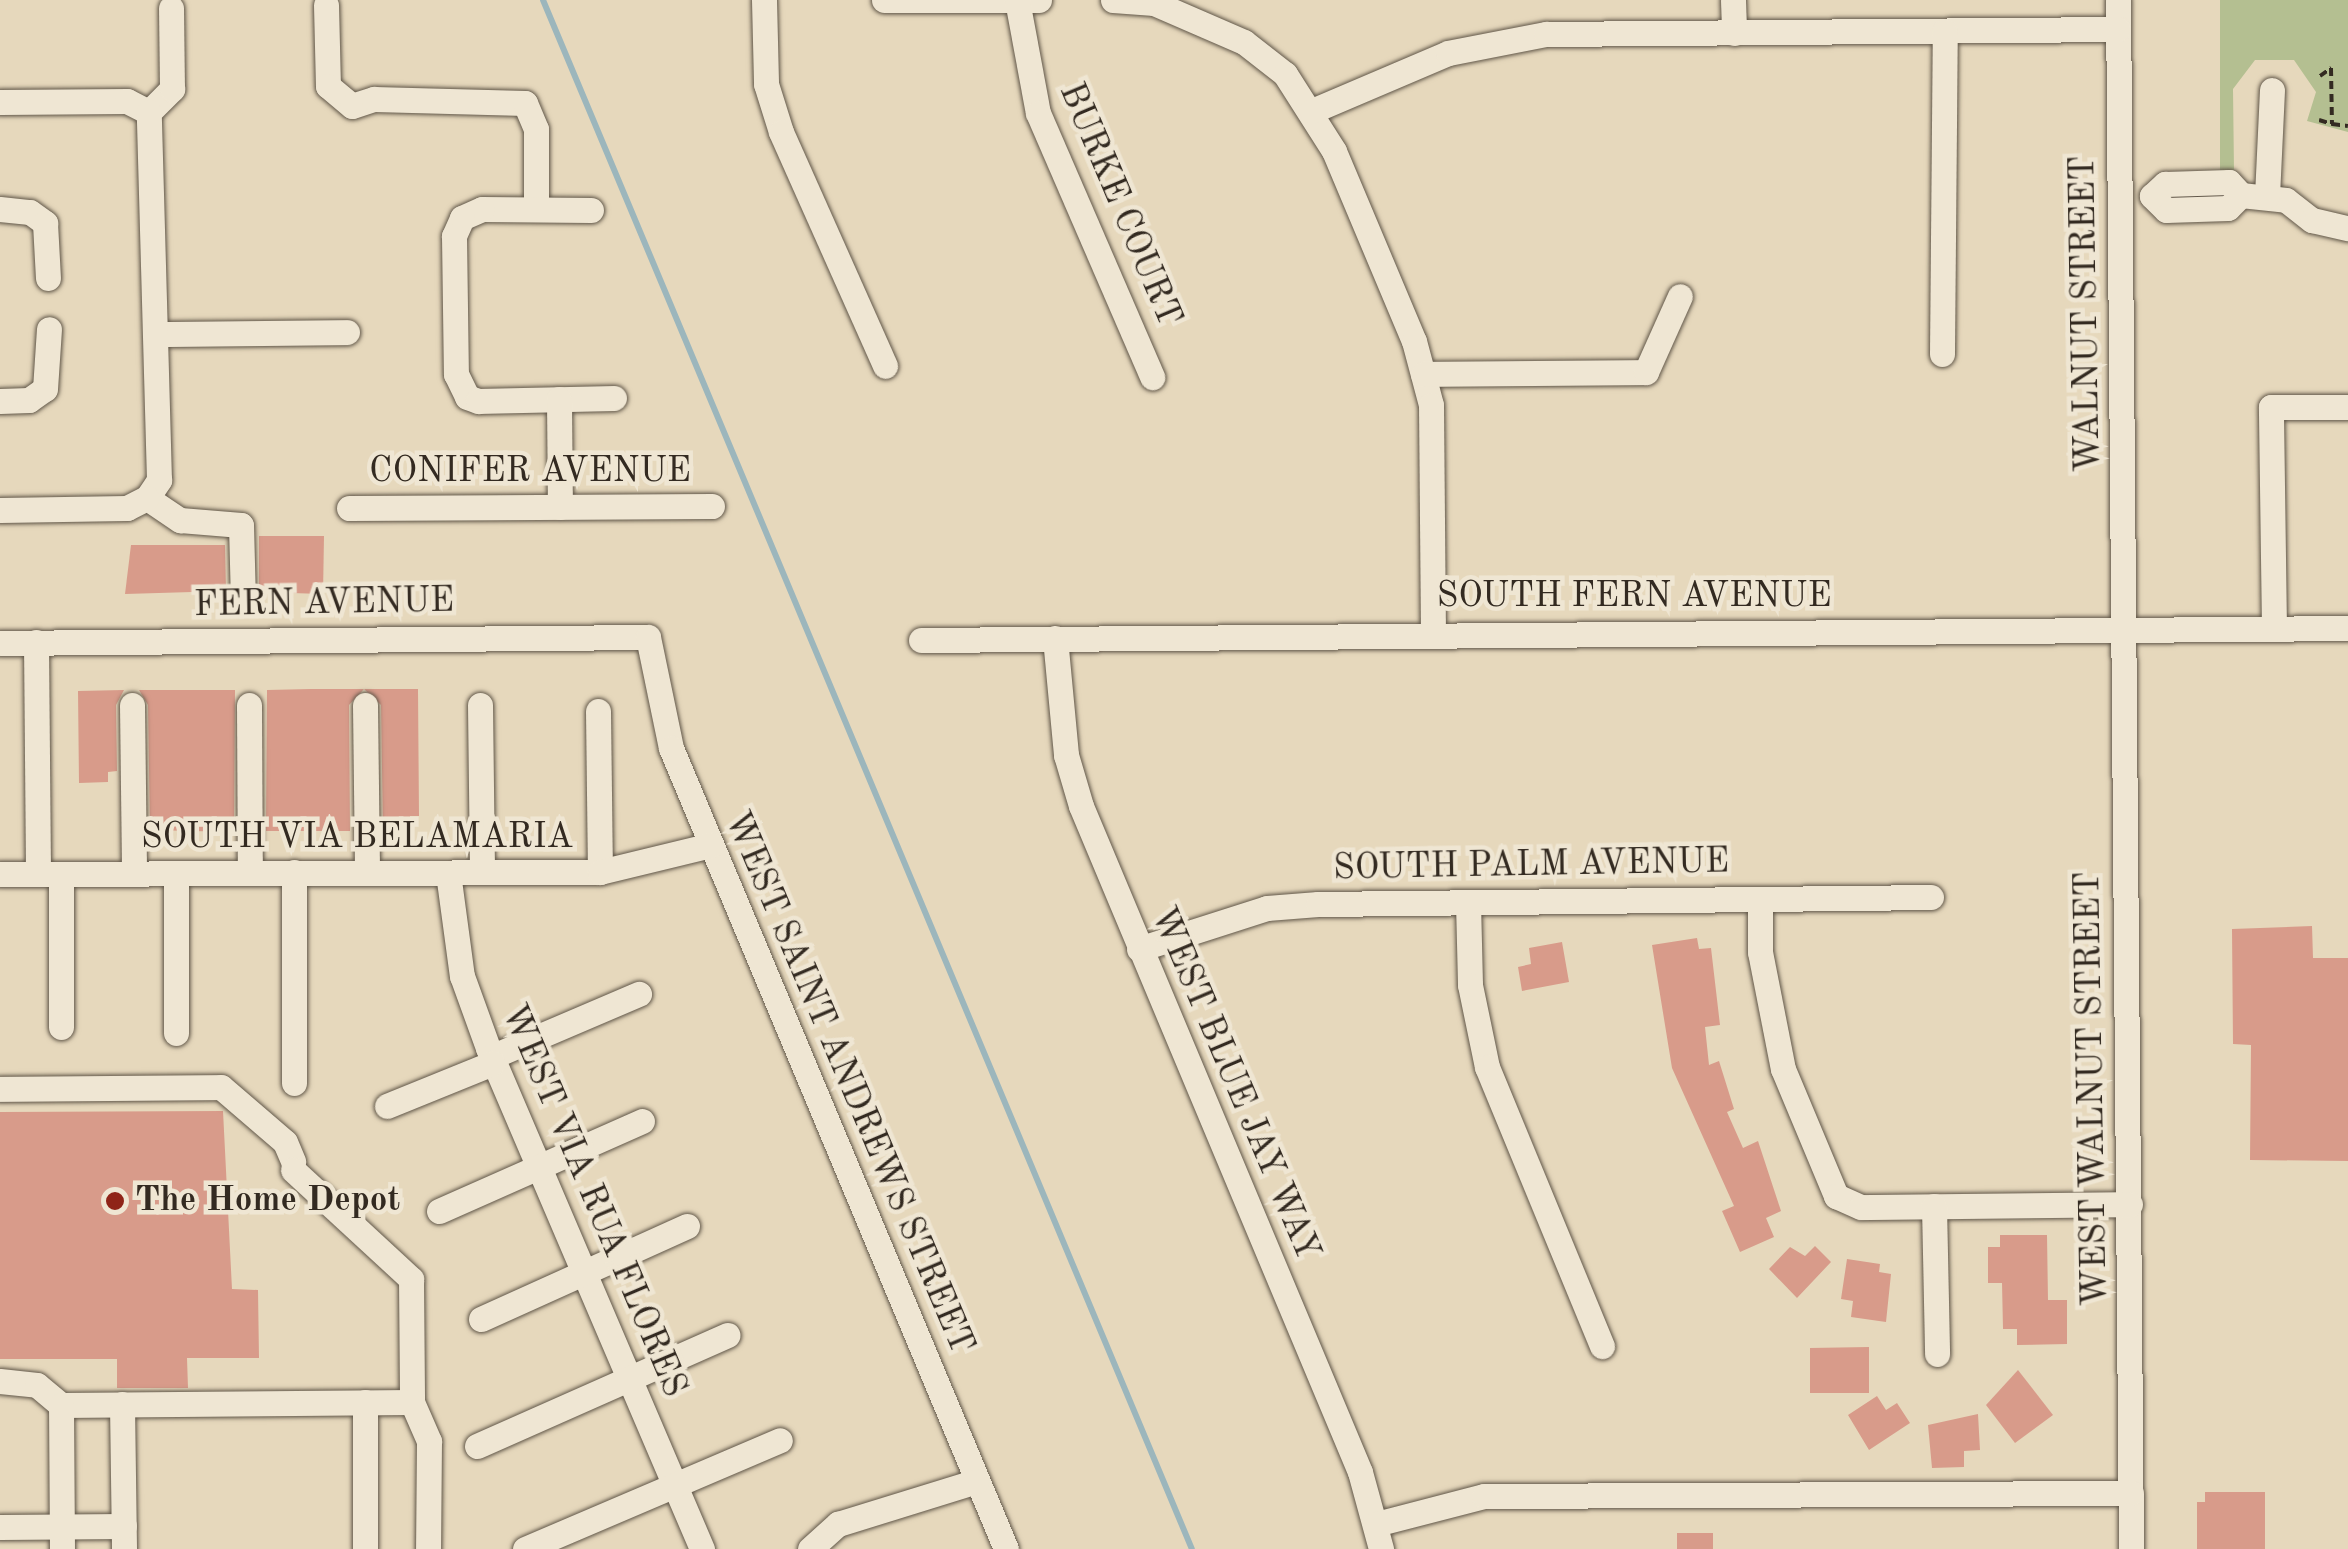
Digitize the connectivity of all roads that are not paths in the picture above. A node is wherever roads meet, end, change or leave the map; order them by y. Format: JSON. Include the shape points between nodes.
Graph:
{"nodes":[{"id":1,"x":764,"y":0,"type":"edge"},
{"id":2,"x":884,"y":0,"type":"edge"},
{"id":3,"x":1017,"y":0,"type":"edge"},
{"id":4,"x":1039,"y":0,"type":"edge"},
{"id":5,"x":1113,"y":0,"type":"edge"},
{"id":6,"x":1733,"y":0,"type":"edge"},
{"id":7,"x":2118,"y":0,"type":"edge"},
{"id":8,"x":326,"y":6,"type":"dead end"},
{"id":9,"x":171,"y":8,"type":"dead end"},
{"id":10,"x":2118,"y":28,"type":"junction"},
{"id":11,"x":1945,"y":31,"type":"junction"},
{"id":12,"x":1734,"y":33,"type":"junction"},
{"id":13,"x":2272,"y":90,"type":"dead end"},
{"id":14,"x":0,"y":102,"type":"edge"},
{"id":15,"x":1312,"y":111,"type":"junction"},
{"id":16,"x":149,"y":112,"type":"junction"},
{"id":17,"x":2246,"y":191,"type":"junction"},
{"id":18,"x":2121,"y":196,"type":"junction"},
{"id":19,"x":0,"y":209,"type":"edge"},
{"id":20,"x":536,"y":209,"type":"junction"},
{"id":21,"x":591,"y":210,"type":"dead end"},
{"id":22,"x":2348,"y":228,"type":"edge"},
{"id":23,"x":48,"y":278,"type":"dead end"},
{"id":24,"x":1680,"y":296,"type":"dead end"},
{"id":25,"x":48,"y":329,"type":"dead end"},
{"id":26,"x":347,"y":332,"type":"dead end"},
{"id":27,"x":157,"y":334,"type":"junction"},
{"id":28,"x":1942,"y":354,"type":"dead end"},
{"id":29,"x":885,"y":366,"type":"dead end"},
{"id":30,"x":1423,"y":374,"type":"junction"},
{"id":31,"x":1152,"y":377,"type":"dead end"},
{"id":32,"x":614,"y":398,"type":"dead end"},
{"id":33,"x":559,"y":399,"type":"junction"},
{"id":34,"x":0,"y":402,"type":"edge"},
{"id":35,"x":2348,"y":407,"type":"edge"},
{"id":36,"x":147,"y":498,"type":"junction"},
{"id":37,"x":712,"y":506,"type":"dead end"},
{"id":38,"x":560,"y":507,"type":"junction"},
{"id":39,"x":349,"y":508,"type":"dead end"},
{"id":40,"x":0,"y":510,"type":"edge"},
{"id":41,"x":242,"y":600,"type":"dead end"},
{"id":42,"x":2126,"y":628,"type":"junction"},
{"id":43,"x":2348,"y":628,"type":"edge"},
{"id":44,"x":2274,"y":629,"type":"junction"},
{"id":45,"x":1433,"y":633,"type":"junction"},
{"id":46,"x":648,"y":638,"type":"joint"},
{"id":47,"x":1054,"y":638,"type":"junction"},
{"id":48,"x":921,"y":640,"type":"dead end"},
{"id":49,"x":36,"y":642,"type":"junction"},
{"id":50,"x":0,"y":643,"type":"edge"},
{"id":51,"x":132,"y":705,"type":"dead end"},
{"id":52,"x":248,"y":705,"type":"dead end"},
{"id":53,"x":365,"y":705,"type":"dead end"},
{"id":54,"x":480,"y":705,"type":"dead end"},
{"id":55,"x":598,"y":711,"type":"dead end"},
{"id":56,"x":710,"y":844,"type":"junction"},
{"id":57,"x":294,"y":872,"type":"junction"},
{"id":58,"x":367,"y":872,"type":"junction"},
{"id":59,"x":482,"y":872,"type":"junction"},
{"id":60,"x":600,"y":872,"type":"junction"},
{"id":61,"x":134,"y":873,"type":"junction"},
{"id":62,"x":176,"y":873,"type":"junction"},
{"id":63,"x":250,"y":873,"type":"junction"},
{"id":64,"x":448,"y":873,"type":"junction"},
{"id":65,"x":0,"y":874,"type":"edge"},
{"id":66,"x":50,"y":874,"type":"junction"},
{"id":67,"x":1931,"y":896,"type":"dead end"},
{"id":68,"x":1760,"y":899,"type":"junction"},
{"id":69,"x":1468,"y":902,"type":"junction"},
{"id":70,"x":1139,"y":949,"type":"junction"},
{"id":71,"x":639,"y":994,"type":"dead end"},
{"id":72,"x":60,"y":1027,"type":"dead end"},
{"id":73,"x":176,"y":1033,"type":"dead end"},
{"id":74,"x":492,"y":1060,"type":"junction"},
{"id":75,"x":294,"y":1083,"type":"dead end"},
{"id":76,"x":0,"y":1089,"type":"edge"},
{"id":77,"x":387,"y":1106,"type":"dead end"},
{"id":78,"x":642,"y":1121,"type":"dead end"},
{"id":79,"x":539,"y":1167,"type":"junction"},
{"id":80,"x":2130,"y":1204,"type":"junction"},
{"id":81,"x":1934,"y":1206,"type":"junction"},
{"id":82,"x":439,"y":1211,"type":"dead end"},
{"id":83,"x":688,"y":1226,"type":"dead end"},
{"id":84,"x":584,"y":1272,"type":"junction"},
{"id":85,"x":481,"y":1319,"type":"dead end"},
{"id":86,"x":727,"y":1334,"type":"dead end"},
{"id":87,"x":1602,"y":1346,"type":"dead end"},
{"id":88,"x":1937,"y":1354,"type":"dead end"},
{"id":89,"x":628,"y":1376,"type":"junction"},
{"id":90,"x":0,"y":1382,"type":"edge"},
{"id":91,"x":365,"y":1402,"type":"junction"},
{"id":92,"x":412,"y":1402,"type":"junction"},
{"id":93,"x":122,"y":1404,"type":"junction"},
{"id":94,"x":61,"y":1405,"type":"junction"},
{"id":95,"x":780,"y":1440,"type":"dead end"},
{"id":96,"x":476,"y":1446,"type":"dead end"},
{"id":97,"x":977,"y":1482,"type":"junction"},
{"id":98,"x":674,"y":1484,"type":"junction"},
{"id":99,"x":2131,"y":1493,"type":"junction"},
{"id":100,"x":858,"y":1521,"type":"junction"},
{"id":101,"x":0,"y":1526,"type":"edge"},
{"id":102,"x":1378,"y":1537,"type":"edge"},
{"id":103,"x":62,"y":1538,"type":"edge"},
{"id":104,"x":124,"y":1538,"type":"edge"},
{"id":105,"x":365,"y":1549,"type":"edge"},
{"id":106,"x":428,"y":1549,"type":"edge"},
{"id":107,"x":525,"y":1549,"type":"edge"},
{"id":108,"x":702,"y":1549,"type":"edge"},
{"id":109,"x":810,"y":1549,"type":"edge"},
{"id":110,"x":838,"y":1549,"type":"edge"},
{"id":111,"x":1006,"y":1549,"type":"edge"},
{"id":112,"x":2132,"y":1549,"type":"edge"}],
"edges":[{"from":1,"to":29,"type":"street","via":[[766,84],[781,132]]},
{"from":2,"to":3,"type":"street"},
{"from":3,"to":4,"type":"street"},
{"from":3,"to":31,"type":"street","name":"BURKE COURT","via":[[1038,114]]},
{"from":5,"to":15,"type":"street","via":[[1154,3],[1244,42],[1285,74]]},
{"from":6,"to":12,"type":"street"},
{"from":7,"to":10,"type":"street","name":"WALNUT STREET"},
{"from":8,"to":20,"type":"street","via":[[328,86],[352,106],[374,98],[525,103],[536,129]]},
{"from":9,"to":16,"type":"street","via":[[172,90]]},
{"from":10,"to":11,"type":"street"},
{"from":10,"to":18,"type":"street","name":"WALNUT STREET"},
{"from":11,"to":12,"type":"street"},
{"from":11,"to":28,"type":"street"},
{"from":12,"to":15,"type":"street","via":[[1496,39]]},
{"from":13,"to":17,"type":"street"},
{"from":14,"to":16,"type":"street","via":[[126,101]]},
{"from":15,"to":30,"type":"street"},
{"from":16,"to":27,"type":"street"},
{"from":17,"to":18,"type":"street","via":[[2228,208],[2166,210],[2152,196]]},
{"from":17,"to":22,"type":"street","via":[[2324,226]]},
{"from":18,"to":42,"type":"street","name":"WALNUT STREET"},
{"from":19,"to":23,"type":"street","via":[[30,212],[45,223]]},
{"from":20,"to":21,"type":"street"},
{"from":20,"to":33,"type":"street","via":[[473,212],[456,228],[456,374],[467,397]]},
{"from":24,"to":30,"type":"street","via":[[1646,372]]},
{"from":25,"to":34,"type":"street","via":[[46,389],[29,400]]},
{"from":26,"to":27,"type":"street"},
{"from":27,"to":36,"type":"street","via":[[159,480]]},
{"from":30,"to":45,"type":"street","via":[[1433,437]]},
{"from":32,"to":33,"type":"street"},
{"from":33,"to":38,"type":"street"},
{"from":35,"to":44,"type":"street","via":[[2271,407]]},
{"from":36,"to":40,"type":"street","via":[[126,508]]},
{"from":36,"to":41,"type":"street","via":[[180,520],[241,525]]},
{"from":37,"to":38,"type":"street","name":"CONIFER AVENUE"},
{"from":38,"to":39,"type":"street","name":"CONIFER AVENUE"},
{"from":42,"to":44,"type":"street","name":"SOUTH FERN AVENUE"},
{"from":42,"to":45,"type":"street","name":"SOUTH FERN AVENUE"},
{"from":42,"to":80,"type":"street","name":"WEST WALNUT STREET"},
{"from":43,"to":44,"type":"street","name":"SOUTH FERN AVENUE"},
{"from":45,"to":47,"type":"street","name":"SOUTH FERN AVENUE"},
{"from":46,"to":49,"type":"street","name":"FERN AVENUE"},
{"from":46,"to":56,"type":"street","name":"WEST SAINT ANDREWS STREET","via":[[670,748]]},
{"from":47,"to":48,"type":"street","name":"SOUTH FERN AVENUE"},
{"from":47,"to":70,"type":"street","name":"WEST BLUE JAY WAY","via":[[1066,755]]},
{"from":49,"to":50,"type":"street","name":"FERN AVENUE"},
{"from":49,"to":66,"type":"street"},
{"from":51,"to":61,"type":"street"},
{"from":52,"to":63,"type":"street"},
{"from":53,"to":58,"type":"street"},
{"from":54,"to":59,"type":"street"},
{"from":55,"to":60,"type":"street"},
{"from":56,"to":60,"type":"street","name":"SOUTH VIA BELAMARIA"},
{"from":56,"to":97,"type":"street","name":"WEST SAINT ANDREWS STREET"},
{"from":57,"to":58,"type":"street","name":"SOUTH VIA BELAMARIA"},
{"from":57,"to":63,"type":"street","name":"SOUTH VIA BELAMARIA"},
{"from":57,"to":75,"type":"street"},
{"from":58,"to":64,"type":"street","name":"SOUTH VIA BELAMARIA"},
{"from":59,"to":60,"type":"street","name":"SOUTH VIA BELAMARIA"},
{"from":59,"to":64,"type":"street","name":"SOUTH VIA BELAMARIA"},
{"from":61,"to":62,"type":"street","name":"SOUTH VIA BELAMARIA"},
{"from":61,"to":66,"type":"street","name":"SOUTH VIA BELAMARIA"},
{"from":62,"to":63,"type":"street","name":"SOUTH VIA BELAMARIA"},
{"from":62,"to":73,"type":"street"},
{"from":64,"to":74,"type":"street","name":"WEST VIA RUA FLORES","via":[[462,976]]},
{"from":65,"to":66,"type":"street","name":"SOUTH VIA BELAMARIA"},
{"from":66,"to":72,"type":"street"},
{"from":67,"to":68,"type":"street","name":"SOUTH PALM AVENUE"},
{"from":68,"to":69,"type":"street","name":"SOUTH PALM AVENUE"},
{"from":68,"to":81,"type":"street","via":[[1760,952],[1783,1069],[1820,1169],[1836,1196],[1860,1207]]},
{"from":69,"to":70,"type":"street","name":"SOUTH PALM AVENUE","via":[[1268,908]]},
{"from":69,"to":87,"type":"street","via":[[1470,985],[1488,1067]]},
{"from":70,"to":102,"type":"street","name":"WEST BLUE JAY WAY"},
{"from":71,"to":74,"type":"street"},
{"from":74,"to":77,"type":"street"},
{"from":74,"to":79,"type":"street","name":"WEST VIA RUA FLORES"},
{"from":76,"to":92,"type":"street","via":[[221,1087],[285,1142],[293,1166],[411,1279]]},
{"from":78,"to":79,"type":"street"},
{"from":79,"to":82,"type":"street"},
{"from":79,"to":84,"type":"street","name":"WEST VIA RUA FLORES"},
{"from":80,"to":81,"type":"street"},
{"from":80,"to":99,"type":"street","name":"WEST WALNUT STREET"},
{"from":81,"to":88,"type":"street"},
{"from":83,"to":84,"type":"street"},
{"from":84,"to":85,"type":"street"},
{"from":84,"to":89,"type":"street","name":"WEST VIA RUA FLORES"},
{"from":86,"to":89,"type":"street"},
{"from":89,"to":96,"type":"street"},
{"from":89,"to":98,"type":"street","name":"WEST VIA RUA FLORES"},
{"from":90,"to":94,"type":"street","via":[[37,1384]]},
{"from":91,"to":92,"type":"street"},
{"from":91,"to":93,"type":"street"},
{"from":91,"to":105,"type":"street"},
{"from":92,"to":106,"type":"street","via":[[429,1441]]},
{"from":93,"to":94,"type":"street"},
{"from":93,"to":104,"type":"street"},
{"from":94,"to":103,"type":"street"},
{"from":95,"to":98,"type":"street"},
{"from":97,"to":100,"type":"street"},
{"from":97,"to":111,"type":"street","name":"WEST SAINT ANDREWS STREET"},
{"from":98,"to":107,"type":"street"},
{"from":98,"to":108,"type":"street","name":"WEST VIA RUA FLORES"},
{"from":99,"to":102,"type":"street","via":[[1484,1496]]},
{"from":99,"to":112,"type":"street","name":"WEST WALNUT STREET"},
{"from":100,"to":109,"type":"street","via":[[838,1524]]},
{"from":100,"to":110,"type":"street"},
{"from":101,"to":103,"type":"street"},
{"from":103,"to":104,"type":"street"}]}
